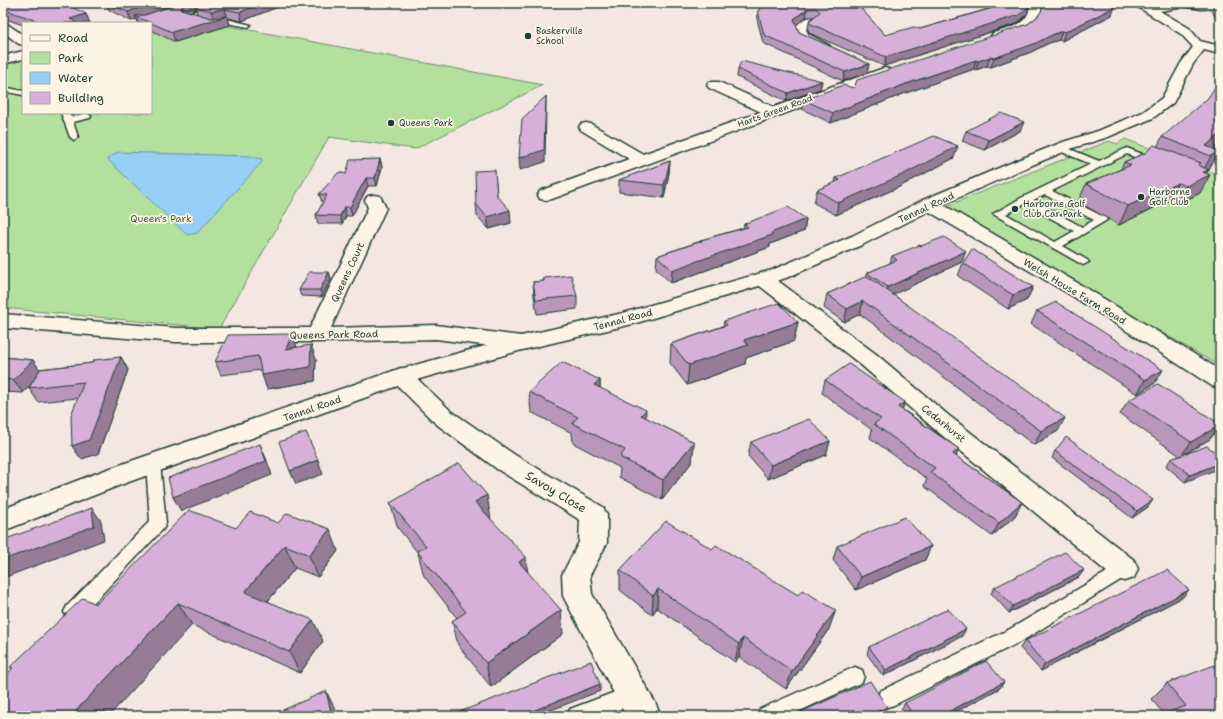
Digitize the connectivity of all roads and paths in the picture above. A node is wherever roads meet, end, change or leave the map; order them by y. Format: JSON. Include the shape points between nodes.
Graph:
{"nodes":[{"id":1,"x":195,"y":3,"type":"edge"},
{"id":2,"x":1036,"y":3,"type":"edge"},
{"id":3,"x":1177,"y":4,"type":"edge"},
{"id":4,"x":1220,"y":5,"type":"edge"},
{"id":5,"x":180,"y":8,"type":"edge"},
{"id":6,"x":811,"y":20,"type":"edge"},
{"id":7,"x":248,"y":25,"type":"dead end"},
{"id":8,"x":1197,"y":26,"type":"dead end"},
{"id":9,"x":3,"y":27,"type":"edge"},
{"id":10,"x":1220,"y":39,"type":"edge"},
{"id":11,"x":22,"y":40,"type":"edge"},
{"id":12,"x":984,"y":40,"type":"edge"},
{"id":13,"x":1197,"y":42,"type":"junction"},
{"id":14,"x":1220,"y":50,"type":"edge"},
{"id":15,"x":836,"y":52,"type":"edge"},
{"id":16,"x":22,"y":55,"type":"edge"},
{"id":17,"x":3,"y":60,"type":"edge"},
{"id":18,"x":863,"y":64,"type":"edge"},
{"id":19,"x":897,"y":68,"type":"edge"},
{"id":20,"x":883,"y":73,"type":"junction"},
{"id":21,"x":714,"y":85,"type":"dead end"},
{"id":22,"x":3,"y":89,"type":"edge"},
{"id":23,"x":22,"y":93,"type":"edge"},
{"id":24,"x":773,"y":112,"type":"junction"},
{"id":25,"x":87,"y":116,"type":"dead end"},
{"id":26,"x":66,"y":117,"type":"edge"},
{"id":27,"x":586,"y":128,"type":"dead end"},
{"id":28,"x":74,"y":137,"type":"dead end"},
{"id":29,"x":1060,"y":148,"type":"junction"},
{"id":30,"x":641,"y":160,"type":"junction"},
{"id":31,"x":1099,"y":164,"type":"junction"},
{"id":32,"x":1162,"y":165,"type":"edge"},
{"id":33,"x":1045,"y":190,"type":"junction"},
{"id":34,"x":546,"y":195,"type":"dead end"},
{"id":35,"x":1025,"y":200,"type":"junction"},
{"id":36,"x":929,"y":204,"type":"junction"},
{"id":37,"x":382,"y":205,"type":"dead end"},
{"id":38,"x":1082,"y":231,"type":"junction"},
{"id":39,"x":1055,"y":246,"type":"junction"},
{"id":40,"x":1083,"y":262,"type":"dead end"},
{"id":41,"x":763,"y":279,"type":"junction"},
{"id":42,"x":3,"y":321,"type":"edge"},
{"id":43,"x":317,"y":335,"type":"junction"},
{"id":44,"x":521,"y":343,"type":"junction"},
{"id":45,"x":401,"y":376,"type":"junction"},
{"id":46,"x":1220,"y":380,"type":"edge"},
{"id":47,"x":153,"y":464,"type":"junction"},
{"id":48,"x":3,"y":520,"type":"edge"},
{"id":49,"x":1124,"y":569,"type":"joint"},
{"id":50,"x":62,"y":624,"type":"edge"},
{"id":51,"x":855,"y":676,"type":"dead end"},
{"id":52,"x":887,"y":698,"type":"dead end"},
{"id":53,"x":637,"y":705,"type":"edge"},
{"id":54,"x":577,"y":716,"type":"edge"},
{"id":55,"x":767,"y":716,"type":"edge"}],
"edges":[{"from":1,"to":5,"type":"street"},
{"from":1,"to":7,"type":"lane","via":[[214,6],[188,17],[214,23],[227,21]]},
{"from":2,"to":12,"type":"street","via":[[1036,13],[1021,28]]},
{"from":3,"to":4,"type":"street"},
{"from":3,"to":8,"type":"street"},
{"from":3,"to":13,"type":"street","via":[[1160,8],[1140,6],[1176,24]]},
{"from":6,"to":15,"type":"street","via":[[800,28],[802,36]]},
{"from":9,"to":11,"type":"street"},
{"from":10,"to":13,"type":"street","via":[[1202,36]]},
{"from":13,"to":14,"type":"street"},
{"from":13,"to":29,"type":"street","name":"Tennal Road","via":[[1168,100],[1148,115],[1104,134]]},
{"from":16,"to":17,"type":"street"},
{"from":18,"to":20,"type":"street"},
{"from":19,"to":20,"type":"street","name":"Harts Green Road"},
{"from":20,"to":24,"type":"street","name":"Harts Green Road"},
{"from":21,"to":24,"type":"street"},
{"from":22,"to":23,"type":"lane"},
{"from":24,"to":30,"type":"street","name":"Harts Green Road"},
{"from":25,"to":26,"type":"lane"},
{"from":26,"to":28,"type":"lane"},
{"from":27,"to":30,"type":"street"},
{"from":29,"to":31,"type":"lane"},
{"from":29,"to":36,"type":"street","name":"Tennal Road"},
{"from":30,"to":34,"type":"street","name":"Harts Green Road"},
{"from":31,"to":32,"type":"lane","via":[[1127,151]]},
{"from":31,"to":33,"type":"lane"},
{"from":33,"to":35,"type":"lane"},
{"from":33,"to":38,"type":"lane","via":[[1102,220]]},
{"from":35,"to":38,"type":"lane"},
{"from":35,"to":39,"type":"lane","via":[[998,214]]},
{"from":36,"to":41,"type":"street","name":"Tennal Road","via":[[858,240]]},
{"from":36,"to":46,"type":"street","name":"Welsh House Farm Road","via":[[1081,293]]},
{"from":37,"to":43,"type":"street","name":"Queens Court"},
{"from":38,"to":39,"type":"lane"},
{"from":39,"to":40,"type":"lane"},
{"from":41,"to":44,"type":"street","name":"Tennal Road","via":[[626,319]]},
{"from":41,"to":49,"type":"street","name":"Cedarhurst","via":[[868,359],[940,421]]},
{"from":42,"to":43,"type":"street","name":"Queens Park Road","via":[[176,335]]},
{"from":43,"to":44,"type":"street","name":"Queens Park Road","via":[[436,332]]},
{"from":44,"to":45,"type":"street","name":"Tennal Road"},
{"from":45,"to":47,"type":"street","name":"Tennal Road"},
{"from":45,"to":53,"type":"street","name":"Savoy Close","via":[[443,417],[506,462],[594,515],[593,543],[576,575],[578,596]]},
{"from":47,"to":48,"type":"street","name":"Tennal Road"},
{"from":47,"to":50,"type":"lane","via":[[158,522]]},
{"from":49,"to":52,"type":"lane","via":[[1016,635]]},
{"from":51,"to":55,"type":"lane"},
{"from":53,"to":54,"type":"lane"}]}
